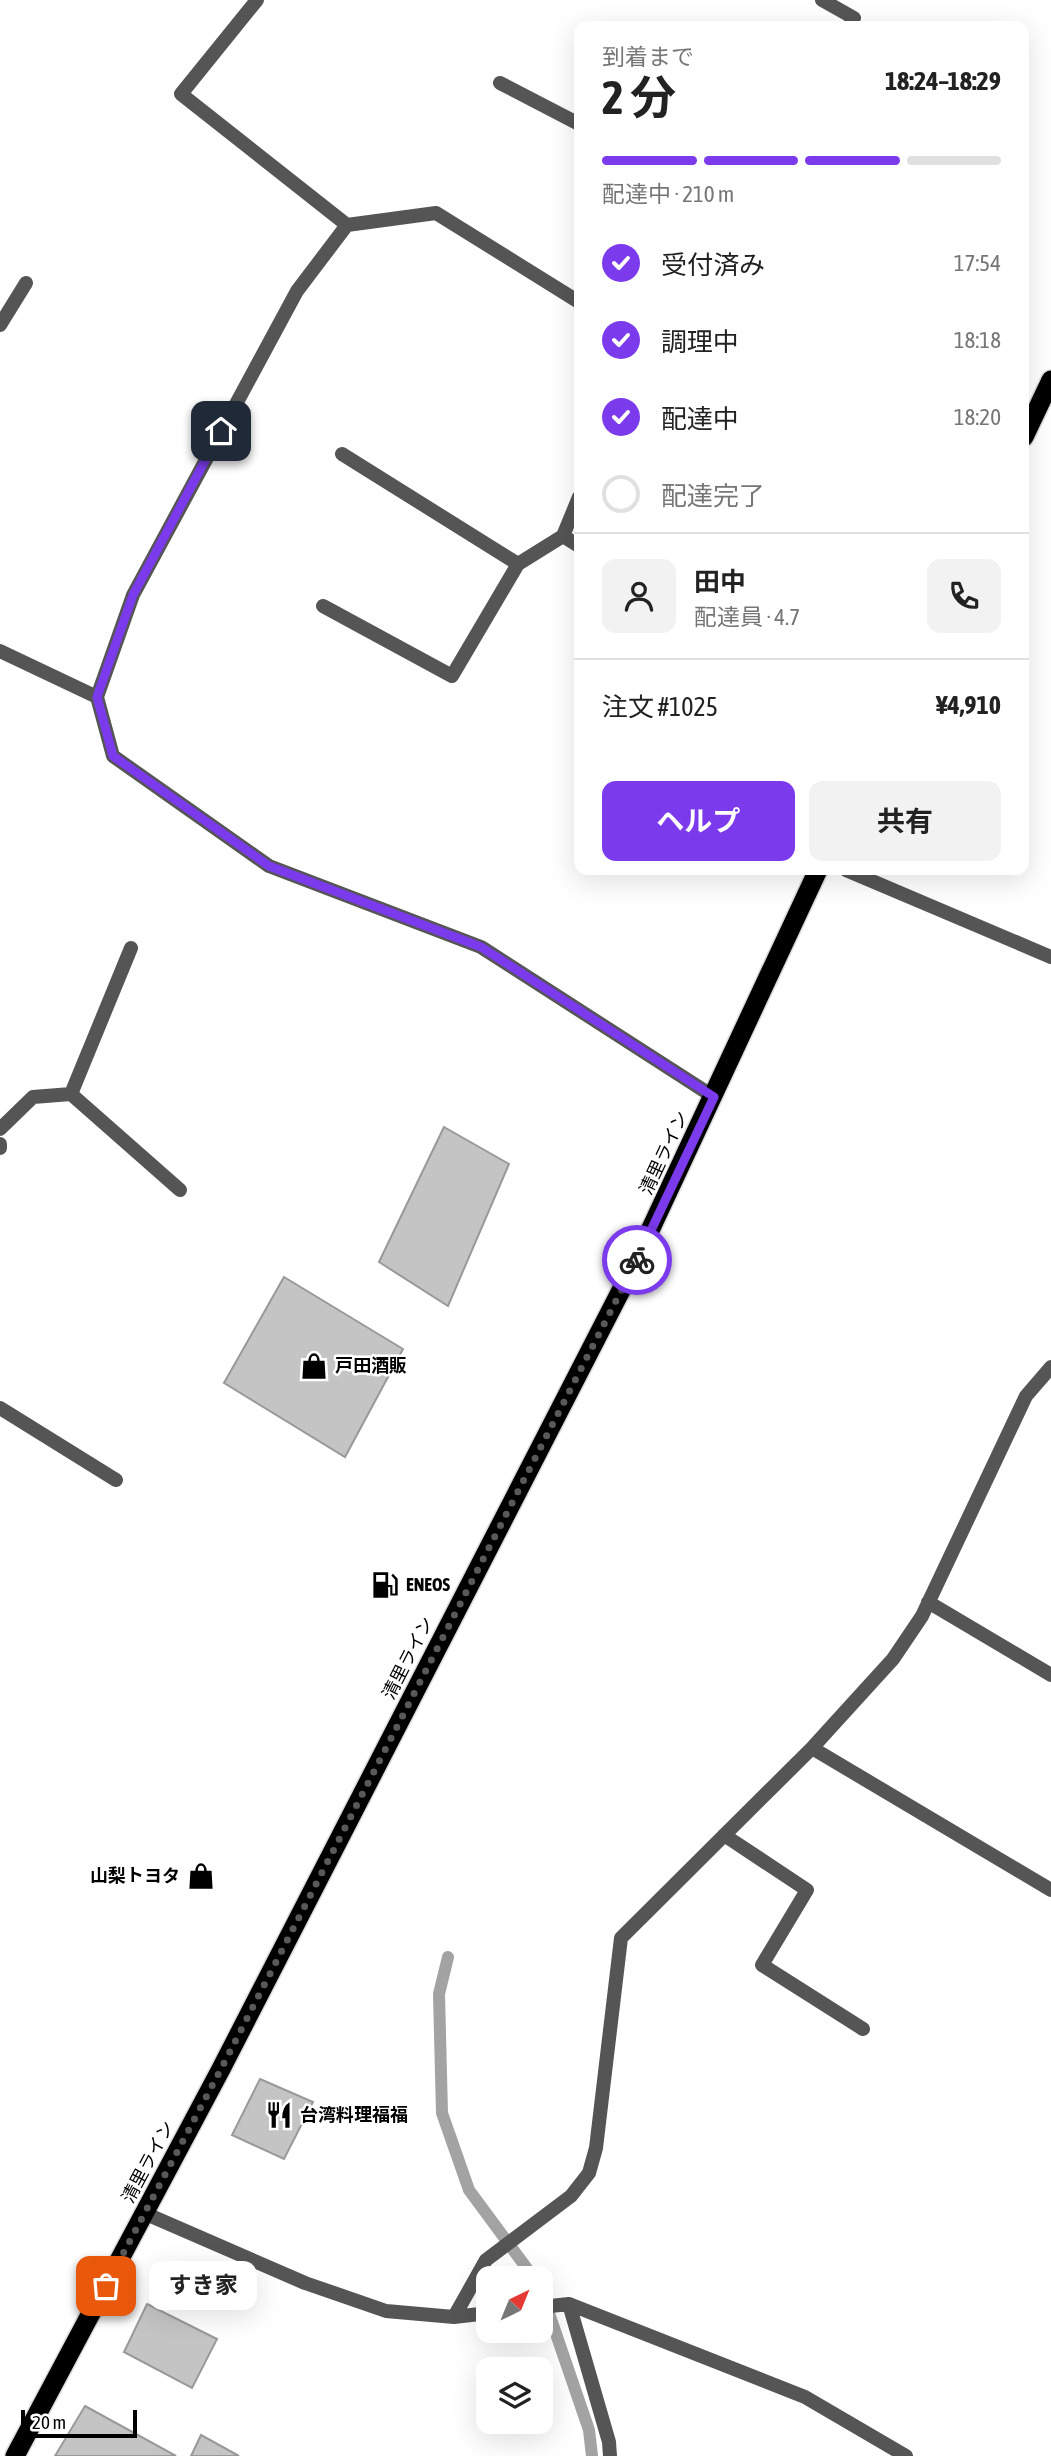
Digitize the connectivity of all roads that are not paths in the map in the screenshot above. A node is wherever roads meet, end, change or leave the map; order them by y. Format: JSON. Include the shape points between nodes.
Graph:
{"nodes":[{"id":1,"x":257,"y":0,"type":"edge"},
{"id":2,"x":822,"y":0,"type":"edge"},
{"id":3,"x":852,"y":21,"type":"edge"},
{"id":4,"x":500,"y":83,"type":"dead end"},
{"id":5,"x":574,"y":121,"type":"edge"},
{"id":6,"x":347,"y":225,"type":"junction"},
{"id":7,"x":26,"y":283,"type":"dead end"},
{"id":8,"x":574,"y":299,"type":"edge"},
{"id":9,"x":0,"y":324,"type":"edge"},
{"id":10,"x":1051,"y":380,"type":"edge"},
{"id":11,"x":1029,"y":426,"type":"edge"},
{"id":12,"x":342,"y":454,"type":"dead end"},
{"id":13,"x":574,"y":509,"type":"edge"},
{"id":14,"x":563,"y":536,"type":"junction"},
{"id":15,"x":574,"y":543,"type":"edge"},
{"id":16,"x":518,"y":564,"type":"junction"},
{"id":17,"x":323,"y":606,"type":"dead end"},
{"id":18,"x":0,"y":651,"type":"edge"},
{"id":19,"x":97,"y":697,"type":"junction"},
{"id":20,"x":816,"y":875,"type":"edge"},
{"id":21,"x":858,"y":875,"type":"edge"},
{"id":22,"x":131,"y":948,"type":"dead end"},
{"id":23,"x":1051,"y":957,"type":"edge"},
{"id":24,"x":71,"y":1094,"type":"junction"},
{"id":25,"x":714,"y":1097,"type":"junction"},
{"id":26,"x":0,"y":1129,"type":"edge"},
{"id":27,"x":180,"y":1190,"type":"dead end"},
{"id":28,"x":1051,"y":1367,"type":"edge"},
{"id":29,"x":0,"y":1408,"type":"edge"},
{"id":30,"x":116,"y":1479,"type":"dead end"},
{"id":31,"x":928,"y":1602,"type":"junction"},
{"id":32,"x":1051,"y":1675,"type":"edge"},
{"id":33,"x":812,"y":1748,"type":"junction"},
{"id":34,"x":724,"y":1835,"type":"junction"},
{"id":35,"x":1051,"y":1890,"type":"edge"},
{"id":36,"x":863,"y":2029,"type":"dead end"},
{"id":37,"x":144,"y":2213,"type":"junction"},
{"id":38,"x":569,"y":2304,"type":"junction"},
{"id":39,"x":553,"y":2306,"type":"edge"},
{"id":40,"x":476,"y":2314,"type":"edge"},
{"id":41,"x":454,"y":2317,"type":"junction"},
{"id":42,"x":15,"y":2456,"type":"edge"},
{"id":43,"x":610,"y":2456,"type":"edge"},
{"id":44,"x":906,"y":2456,"type":"edge"}],
"edges":[{"from":1,"to":6,"type":"street","via":[[181,94]]},
{"from":2,"to":3,"type":"street","via":[[854,18]]},
{"from":4,"to":5,"type":"street"},
{"from":6,"to":8,"type":"street","via":[[436,213]]},
{"from":6,"to":19,"type":"street","via":[[297,291],[139,583]]},
{"from":7,"to":9,"type":"street"},
{"from":10,"to":11,"type":"highway"},
{"from":12,"to":16,"type":"street"},
{"from":13,"to":14,"type":"street"},
{"from":14,"to":15,"type":"street"},
{"from":14,"to":16,"type":"street"},
{"from":16,"to":17,"type":"street","via":[[452,676]]},
{"from":18,"to":19,"type":"street"},
{"from":19,"to":25,"type":"street","via":[[113,756],[269,866],[481,947]]},
{"from":20,"to":25,"type":"highway","name":"清里ライン"},
{"from":21,"to":23,"type":"street"},
{"from":22,"to":24,"type":"street"},
{"from":24,"to":26,"type":"street","via":[[33,1097]]},
{"from":24,"to":27,"type":"street"},
{"from":25,"to":37,"type":"highway","name":"清里ライン","via":[[626,1281]]},
{"from":28,"to":31,"type":"street","via":[[1026,1396]]},
{"from":29,"to":30,"type":"street"},
{"from":31,"to":32,"type":"street"},
{"from":31,"to":33,"type":"street","via":[[893,1659]]},
{"from":33,"to":34,"type":"street"},
{"from":33,"to":35,"type":"street"},
{"from":34,"to":36,"type":"street","via":[[807,1890],[762,1965]]},
{"from":34,"to":41,"type":"street","via":[[621,1938],[596,2148],[589,2173],[571,2196],[486,2260]]},
{"from":37,"to":41,"type":"street","via":[[305,2283],[374,2307]]},
{"from":37,"to":42,"type":"highway","name":"清里ライン"},
{"from":38,"to":39,"type":"street"},
{"from":38,"to":43,"type":"street","via":[[610,2442]]},
{"from":38,"to":44,"type":"street","via":[[804,2397]]},
{"from":40,"to":41,"type":"street"}]}
